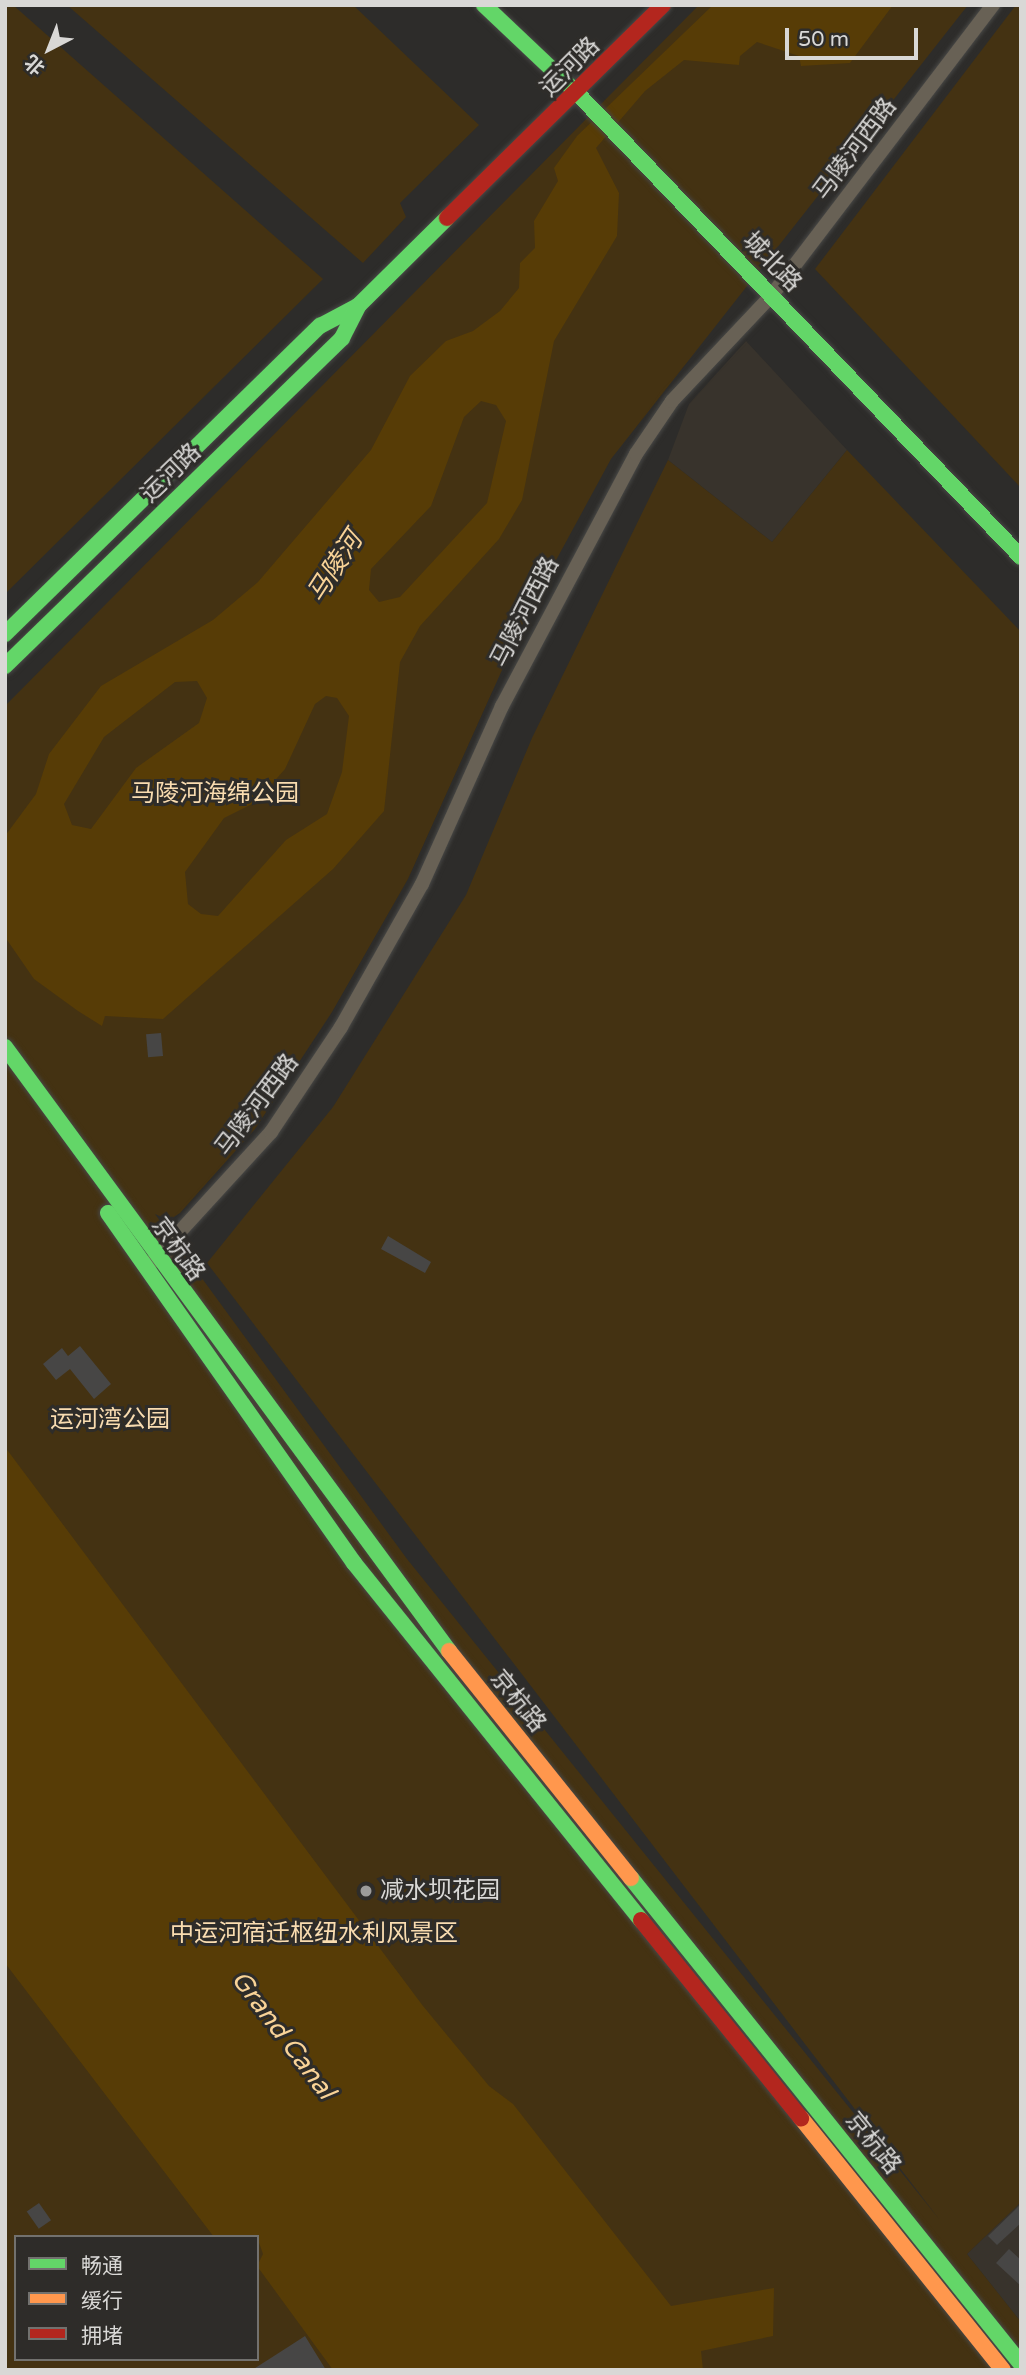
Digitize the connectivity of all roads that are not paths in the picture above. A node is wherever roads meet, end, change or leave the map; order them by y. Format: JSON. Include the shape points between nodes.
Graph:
{"nodes":[{"id":1,"x":484,"y":5,"type":"edge"},
{"id":2,"x":663,"y":5,"type":"edge"},
{"id":3,"x":993,"y":5,"type":"edge"},
{"id":4,"x":577,"y":93,"type":"junction"},
{"id":5,"x":772,"y":295,"type":"junction"},
{"id":6,"x":358,"y":306,"type":"junction"},
{"id":7,"x":1021,"y":557,"type":"edge"},
{"id":8,"x":5,"y":634,"type":"edge"},
{"id":9,"x":5,"y":666,"type":"edge"},
{"id":10,"x":5,"y":1047,"type":"edge"},
{"id":11,"x":5,"y":1065,"type":"edge"},
{"id":12,"x":151,"y":1263,"type":"junction"},
{"id":13,"x":1021,"y":2364,"type":"edge"},
{"id":14,"x":1003,"y":2370,"type":"edge"}],
"edges":[{"from":1,"to":4,"type":"street","name":"城北路"},
{"from":2,"to":4,"type":"street","name":"运河路"},
{"from":3,"to":5,"type":"street","name":"马陵河西路"},
{"from":4,"to":5,"type":"street","name":"城北路"},
{"from":4,"to":6,"type":"street","name":"运河路"},
{"from":5,"to":7,"type":"street","name":"城北路"},
{"from":5,"to":12,"type":"street","name":"马陵河西路","via":[[673,401],[636,454],[502,706],[422,884],[341,1027],[271,1132]]},
{"from":6,"to":8,"type":"street","name":"运河路","via":[[320,326]]},
{"from":6,"to":9,"type":"street","name":"运河路","via":[[342,338]]},
{"from":10,"to":12,"type":"street","name":"京杭路"},
{"from":11,"to":12,"type":"street","name":"京杭路"},
{"from":12,"to":13,"type":"street","name":"京杭路","via":[[405,1596]]},
{"from":12,"to":14,"type":"street","name":"京杭路","via":[[430,1661]]}]}
